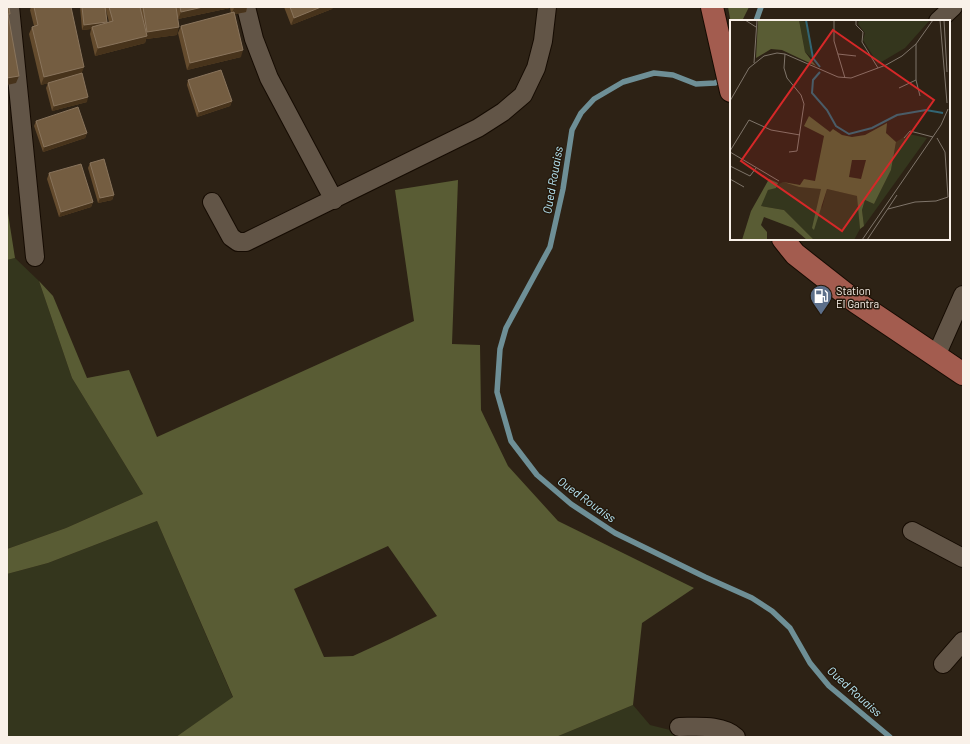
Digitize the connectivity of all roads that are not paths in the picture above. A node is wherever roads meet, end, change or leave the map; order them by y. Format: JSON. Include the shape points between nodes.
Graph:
{"nodes":[{"id":1,"x":10,"y":7,"type":"edge"},
{"id":2,"x":246,"y":7,"type":"edge"},
{"id":3,"x":547,"y":7,"type":"edge"},
{"id":4,"x":712,"y":7,"type":"edge"},
{"id":5,"x":953,"y":7,"type":"edge"},
{"id":6,"x":939,"y":20,"type":"edge"},
{"id":7,"x":730,"y":87,"type":"edge"},
{"id":8,"x":13,"y":99,"type":"edge"},
{"id":9,"x":334,"y":200,"type":"junction"},
{"id":10,"x":212,"y":202,"type":"dead end"},
{"id":11,"x":784,"y":240,"type":"edge"},
{"id":12,"x":35,"y":257,"type":"dead end"},
{"id":13,"x":963,"y":295,"type":"edge"},
{"id":14,"x":936,"y":356,"type":"junction"},
{"id":15,"x":963,"y":374,"type":"edge"},
{"id":16,"x":912,"y":531,"type":"dead end"},
{"id":17,"x":963,"y":558,"type":"edge"},
{"id":18,"x":963,"y":641,"type":"edge"},
{"id":19,"x":943,"y":664,"type":"dead end"},
{"id":20,"x":679,"y":727,"type":"dead end"},
{"id":21,"x":736,"y":737,"type":"edge"}],
"edges":[{"from":1,"to":8,"type":"street"},
{"from":2,"to":9,"type":"street","via":[[254,39],[269,78]]},
{"from":3,"to":9,"type":"street","via":[[543,41],[536,68],[523,96],[478,128]]},
{"from":4,"to":7,"type":"main road"},
{"from":5,"to":6,"type":"street"},
{"from":8,"to":12,"type":"street"},
{"from":9,"to":10,"type":"street","via":[[246,242],[238,242],[231,237]]},
{"from":11,"to":14,"type":"main road","via":[[796,254],[856,302]]},
{"from":13,"to":14,"type":"street"},
{"from":14,"to":15,"type":"main road"},
{"from":16,"to":17,"type":"street"},
{"from":18,"to":19,"type":"street"},
{"from":20,"to":21,"type":"street","via":[[721,729]]}]}
